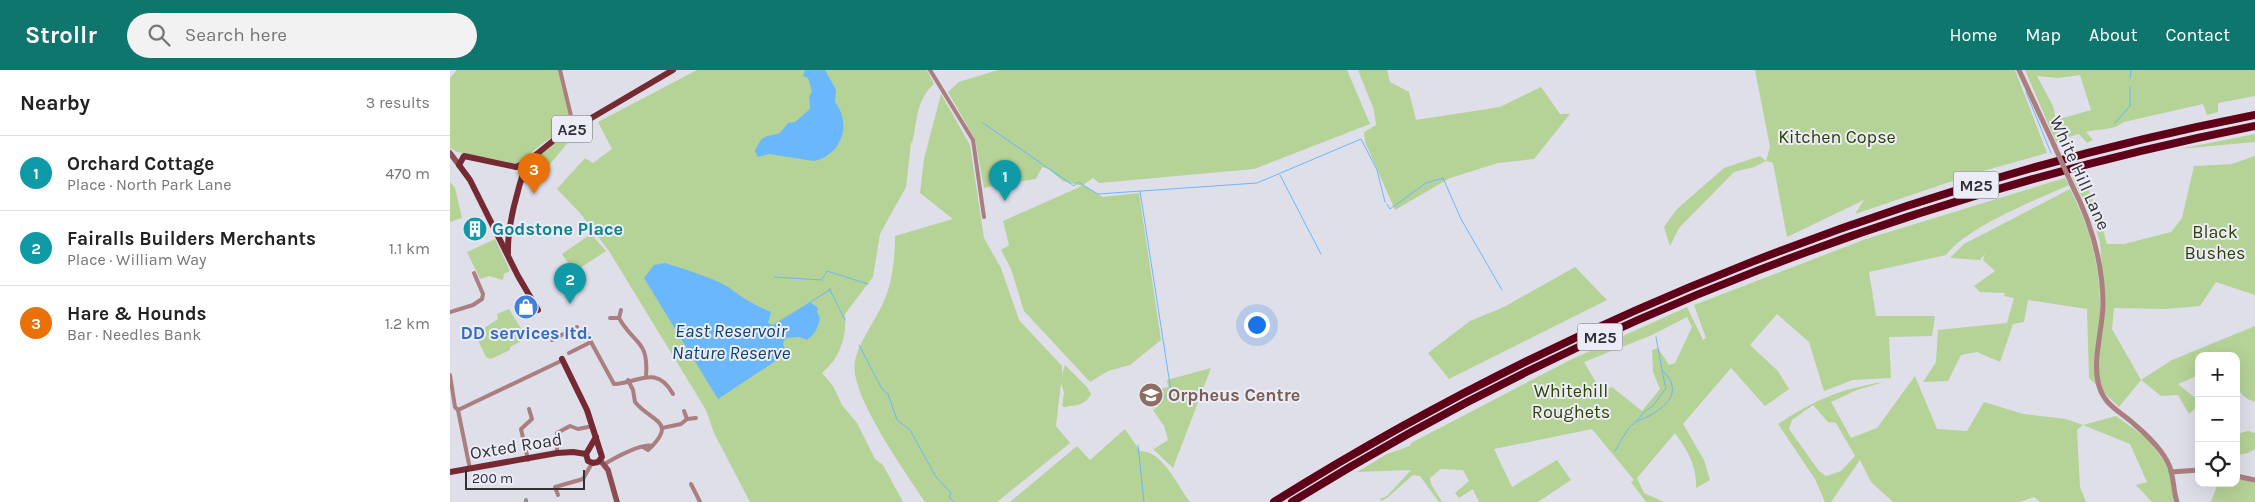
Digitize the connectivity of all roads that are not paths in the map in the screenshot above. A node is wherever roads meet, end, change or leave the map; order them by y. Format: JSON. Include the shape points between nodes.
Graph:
{"nodes":[{"id":1,"x":560,"y":70,"type":"edge"},
{"id":2,"x":673,"y":70,"type":"edge"},
{"id":3,"x":930,"y":70,"type":"edge"},
{"id":4,"x":2018,"y":70,"type":"edge"},
{"id":5,"x":2255,"y":116,"type":"edge"},
{"id":6,"x":2255,"y":126,"type":"edge"},
{"id":7,"x":574,"y":128,"type":"junction"},
{"id":8,"x":450,"y":152,"type":"edge"},
{"id":9,"x":464,"y":156,"type":"junction"},
{"id":10,"x":527,"y":162,"type":"junction"},
{"id":11,"x":459,"y":165,"type":"junction"},
{"id":12,"x":516,"y":167,"type":"junction"},
{"id":13,"x":521,"y":179,"type":"junction"},
{"id":14,"x":984,"y":217,"type":"dead end"},
{"id":15,"x":500,"y":240,"type":"junction"},
{"id":16,"x":508,"y":241,"type":"junction"},
{"id":17,"x":508,"y":256,"type":"junction"},
{"id":18,"x":474,"y":273,"type":"dead end"},
{"id":19,"x":538,"y":310,"type":"dead end"},
{"id":20,"x":621,"y":310,"type":"dead end"},
{"id":21,"x":450,"y":312,"type":"edge"},
{"id":22,"x":610,"y":318,"type":"dead end"},
{"id":23,"x":619,"y":318,"type":"junction"},
{"id":24,"x":577,"y":327,"type":"dead end"},
{"id":25,"x":585,"y":331,"type":"dead end"},
{"id":26,"x":552,"y":340,"type":"dead end"},
{"id":27,"x":591,"y":342,"type":"junction"},
{"id":28,"x":569,"y":353,"type":"dead end"},
{"id":29,"x":563,"y":359,"type":"joint"},
{"id":30,"x":450,"y":376,"type":"edge"},
{"id":31,"x":646,"y":377,"type":"junction"},
{"id":32,"x":628,"y":380,"type":"junction"},
{"id":33,"x":673,"y":394,"type":"dead end"},
{"id":34,"x":530,"y":409,"type":"dead end"},
{"id":35,"x":458,"y":410,"type":"junction"},
{"id":36,"x":684,"y":411,"type":"dead end"},
{"id":37,"x":687,"y":418,"type":"junction"},
{"id":38,"x":696,"y":418,"type":"dead end"},
{"id":39,"x":593,"y":426,"type":"junction"},
{"id":40,"x":662,"y":428,"type":"junction"},
{"id":41,"x":595,"y":449,"type":"junction"},
{"id":42,"x":557,"y":454,"type":"junction"},
{"id":43,"x":586,"y":454,"type":"junction"},
{"id":44,"x":528,"y":460,"type":"junction"},
{"id":45,"x":602,"y":462,"type":"junction"},
{"id":46,"x":592,"y":463,"type":"junction"},
{"id":47,"x":470,"y":469,"type":"junction"},
{"id":48,"x":2195,"y":470,"type":"edge"},
{"id":49,"x":450,"y":472,"type":"edge"},
{"id":50,"x":2171,"y":472,"type":"junction"},
{"id":51,"x":2240,"y":477,"type":"edge"},
{"id":52,"x":2255,"y":480,"type":"edge"},
{"id":53,"x":691,"y":484,"type":"dead end"},
{"id":54,"x":558,"y":495,"type":"dead end"},
{"id":55,"x":617,"y":502,"type":"edge"},
{"id":56,"x":700,"y":502,"type":"edge"},
{"id":57,"x":1274,"y":502,"type":"edge"},
{"id":58,"x":1292,"y":502,"type":"edge"},
{"id":59,"x":2177,"y":502,"type":"edge"}],
"edges":[{"from":1,"to":7,"type":"street"},
{"from":2,"to":7,"type":"main road","number":"A25"},
{"from":3,"to":14,"type":"street","via":[[973,140]]},
{"from":4,"to":50,"type":"street","name":"White Hill Lane","bridge":true,"via":[[2094,235],[2103,306],[2097,367],[2099,384],[2109,405],[2152,441]]},
{"from":5,"to":57,"type":"highway","number":"M25","via":[[2116,146],[1977,184],[1739,267],[1522,363],[1398,429]]},
{"from":6,"to":58,"type":"highway","number":"M25","via":[[2126,154],[2017,183],[1886,223],[1764,267],[1545,363],[1404,436]]},
{"from":7,"to":10,"type":"main road","number":"A25","via":[[542,148]]},
{"from":8,"to":9,"type":"main road"},
{"from":8,"to":11,"type":"main road"},
{"from":9,"to":11,"type":"main road"},
{"from":9,"to":12,"type":"main road"},
{"from":10,"to":12,"type":"main road","number":"A25"},
{"from":10,"to":13,"type":"main road"},
{"from":11,"to":15,"type":"main road"},
{"from":12,"to":13,"type":"main road"},
{"from":13,"to":16,"type":"main road"},
{"from":15,"to":16,"type":"main road"},
{"from":15,"to":17,"type":"main road"},
{"from":16,"to":17,"type":"main road"},
{"from":17,"to":19,"type":"main road"},
{"from":18,"to":21,"type":"street","via":[[482,299],[473,306]]},
{"from":20,"to":23,"type":"street"},
{"from":22,"to":23,"type":"street"},
{"from":23,"to":31,"type":"street","via":[[624,328],[644,348]]},
{"from":24,"to":26,"type":"street"},
{"from":25,"to":27,"type":"street"},
{"from":27,"to":28,"type":"street"},
{"from":27,"to":32,"type":"street","via":[[613,383]]},
{"from":29,"to":35,"type":"street"},
{"from":29,"to":39,"type":"main road"},
{"from":30,"to":35,"type":"street"},
{"from":31,"to":32,"type":"street"},
{"from":31,"to":33,"type":"street","via":[[667,384]]},
{"from":32,"to":40,"type":"street","via":[[635,402],[658,420]]},
{"from":34,"to":44,"type":"street","via":[[532,419],[521,429]]},
{"from":35,"to":47,"type":"street"},
{"from":36,"to":37,"type":"street"},
{"from":37,"to":38,"type":"street"},
{"from":37,"to":40,"type":"street","via":[[680,424]]},
{"from":39,"to":41,"type":"main road"},
{"from":39,"to":42,"type":"street","via":[[578,429],[570,426],[557,433]]},
{"from":40,"to":45,"type":"street","via":[[660,438],[648,450],[632,450]]},
{"from":41,"to":43,"type":"main road"},
{"from":41,"to":45,"type":"main road","via":[[602,454]]},
{"from":42,"to":43,"type":"main road","name":"Oxted Road"},
{"from":42,"to":44,"type":"main road","name":"Oxted Road"},
{"from":43,"to":46,"type":"main road"},
{"from":44,"to":47,"type":"main road","name":"Oxted Road"},
{"from":45,"to":46,"type":"main road"},
{"from":45,"to":55,"type":"main road"},
{"from":46,"to":54,"type":"street","via":[[583,479],[555,487]]},
{"from":47,"to":49,"type":"main road","name":"Oxted Road"},
{"from":48,"to":50,"type":"street"},
{"from":50,"to":59,"type":"street","name":"White Hill Lane"},
{"from":51,"to":52,"type":"street"},
{"from":53,"to":56,"type":"street"}]}
